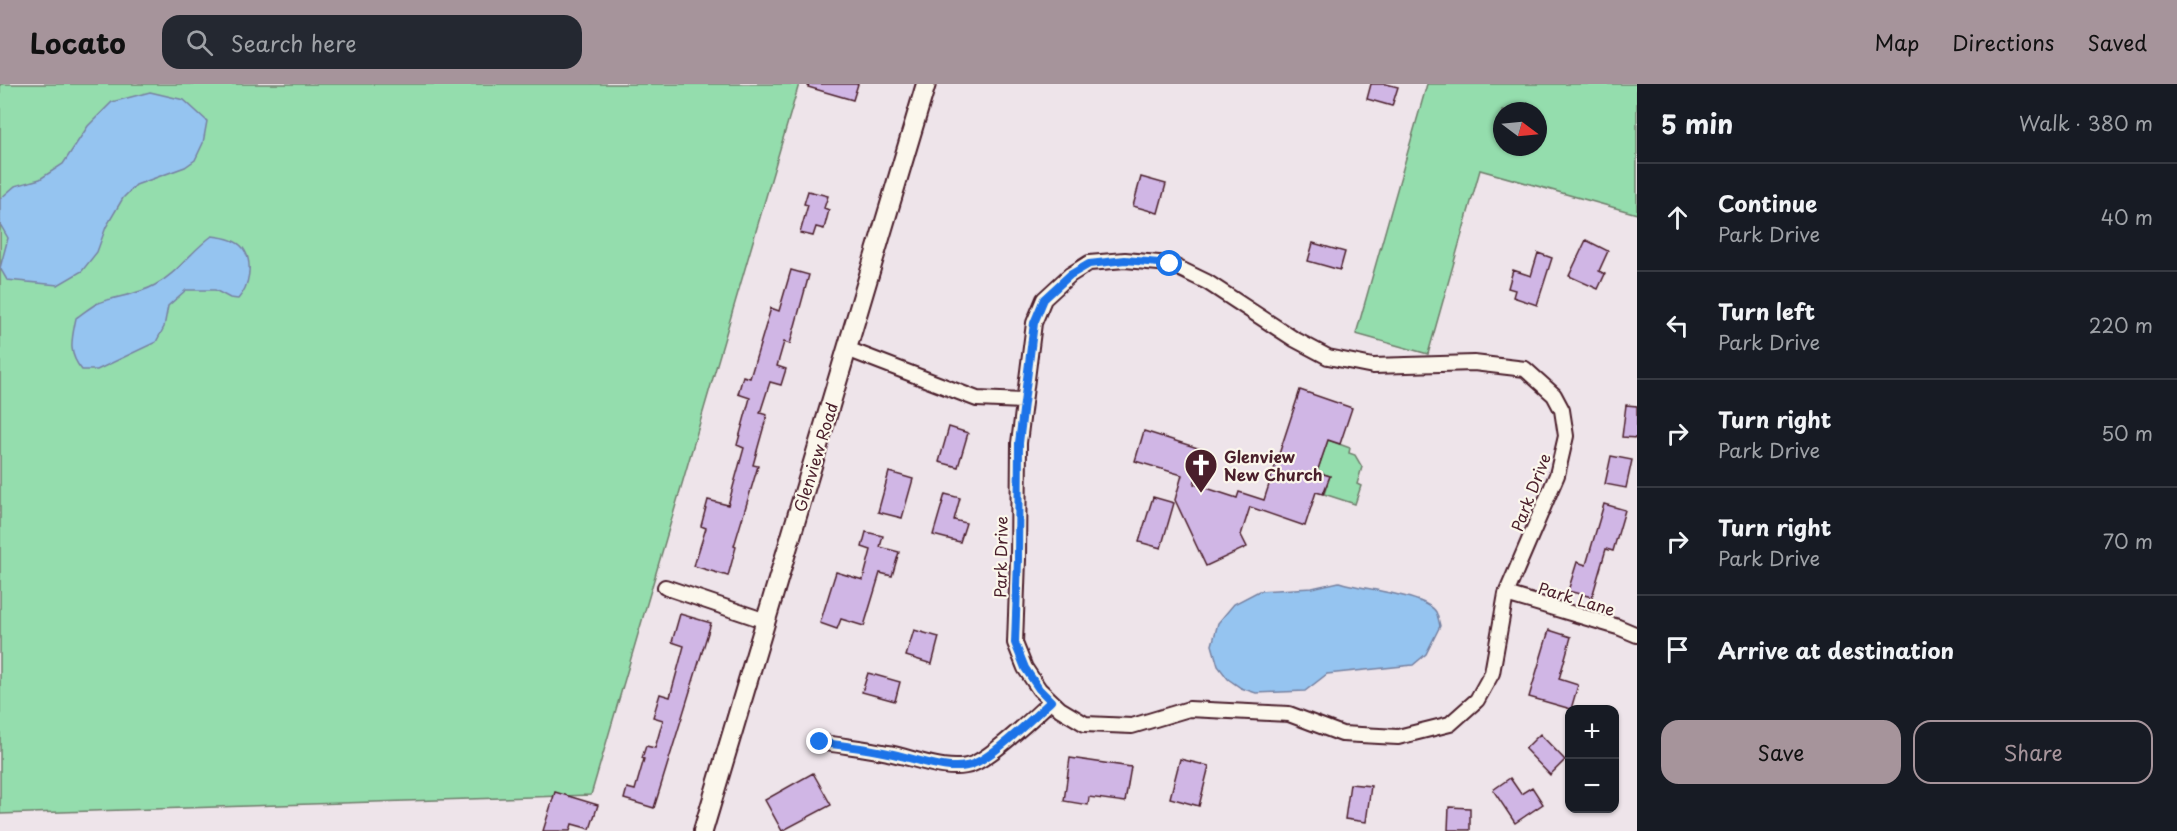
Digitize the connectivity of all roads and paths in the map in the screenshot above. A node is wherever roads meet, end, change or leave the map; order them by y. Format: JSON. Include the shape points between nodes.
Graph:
{"nodes":[{"id":1,"x":926,"y":84,"type":"edge"},
{"id":2,"x":847,"y":349,"type":"junction"},
{"id":3,"x":1023,"y":401,"type":"junction"},
{"id":4,"x":665,"y":587,"type":"dead end"},
{"id":5,"x":1506,"y":594,"type":"junction"},
{"id":6,"x":766,"y":621,"type":"junction"},
{"id":7,"x":1637,"y":636,"type":"edge"},
{"id":8,"x":1051,"y":701,"type":"junction"},
{"id":9,"x":820,"y":742,"type":"dead end"},
{"id":10,"x":703,"y":831,"type":"edge"}],
"edges":[{"from":1,"to":2,"type":"main road","name":"Glenview Road"},
{"from":2,"to":3,"type":"street","via":[[977,399]]},
{"from":2,"to":6,"type":"main road","name":"Glenview Road"},
{"from":3,"to":5,"type":"street","name":"Park Drive","via":[[1034,323],[1044,299],[1089,264],[1125,260],[1170,264],[1207,282],[1328,357],[1373,366],[1474,363],[1525,369],[1554,395],[1562,410],[1566,436],[1557,475]]},
{"from":3,"to":8,"type":"street","name":"Park Drive","via":[[1015,643],[1025,668]]},
{"from":4,"to":6,"type":"street"},
{"from":5,"to":7,"type":"street","name":"Park Lane"},
{"from":5,"to":8,"type":"street","name":"Park Drive","via":[[1492,673],[1477,700],[1450,724],[1398,737],[1342,734],[1289,714],[1189,709],[1132,726],[1085,724]]},
{"from":6,"to":10,"type":"main road","name":"Glenview Road"},
{"from":8,"to":9,"type":"street","via":[[995,750],[975,764],[962,767]]}]}
